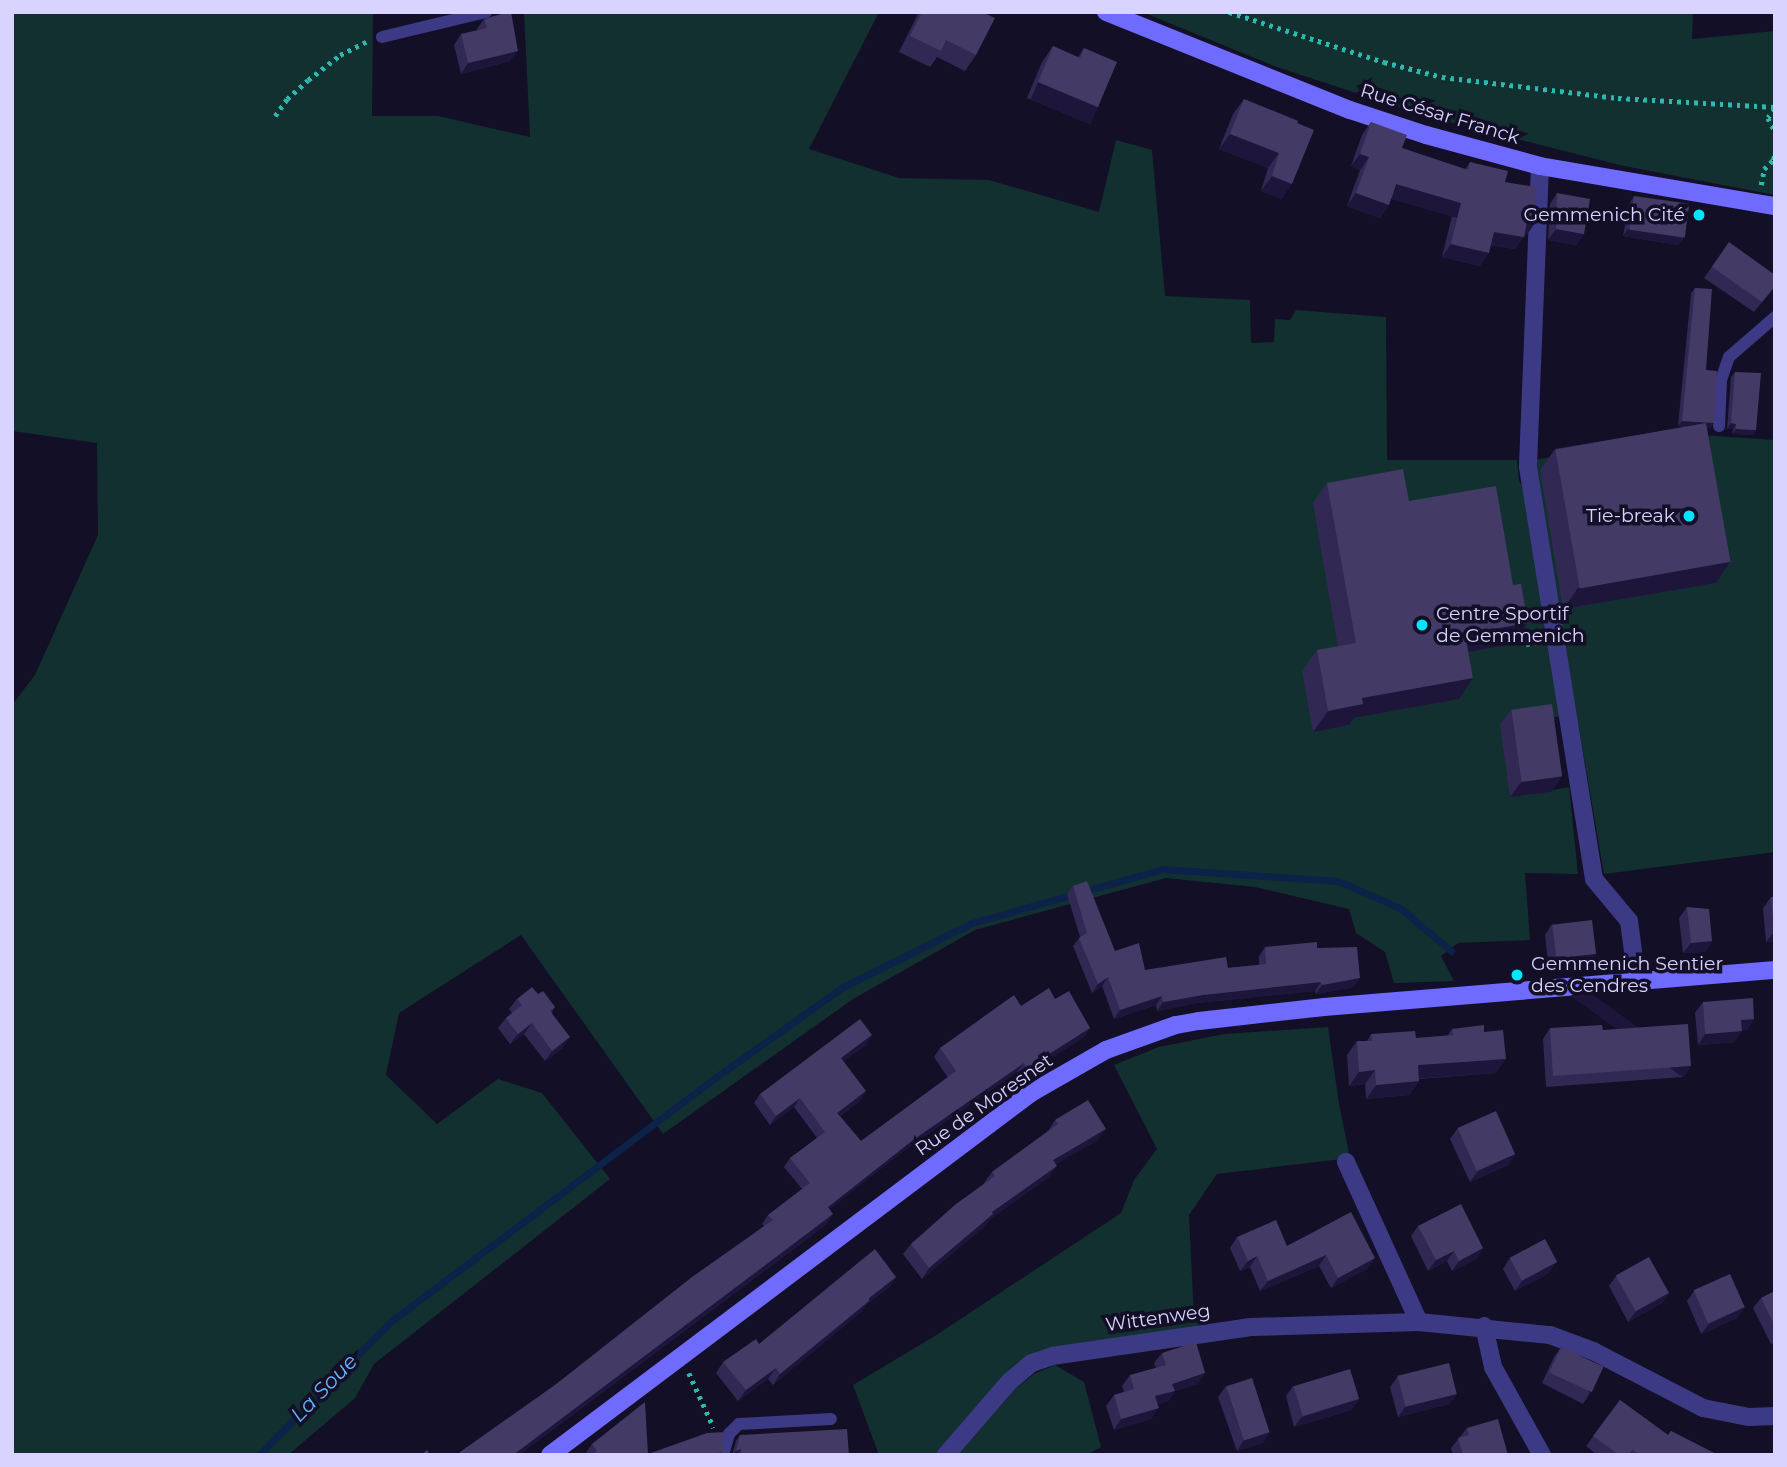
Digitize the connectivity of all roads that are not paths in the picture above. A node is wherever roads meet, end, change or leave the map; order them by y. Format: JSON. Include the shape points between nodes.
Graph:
{"nodes":[{"id":1,"x":486,"y":12,"type":"edge"},
{"id":2,"x":1107,"y":12,"type":"edge"},
{"id":3,"x":382,"y":37,"type":"road end"},
{"id":4,"x":1540,"y":166,"type":"junction"},
{"id":5,"x":1775,"y":206,"type":"edge"},
{"id":6,"x":1775,"y":317,"type":"edge"},
{"id":7,"x":1718,"y":426,"type":"dead end"},
{"id":8,"x":1775,"y":970,"type":"edge"},
{"id":9,"x":1637,"y":982,"type":"junction"},
{"id":10,"x":1346,"y":1162,"type":"dead end"},
{"id":11,"x":1419,"y":1322,"type":"junction"},
{"id":12,"x":1484,"y":1326,"type":"junction"},
{"id":13,"x":1775,"y":1416,"type":"edge"},
{"id":14,"x":831,"y":1419,"type":"dead end"},
{"id":15,"x":723,"y":1452,"type":"edge"},
{"id":16,"x":550,"y":1455,"type":"edge"},
{"id":17,"x":946,"y":1455,"type":"edge"},
{"id":18,"x":1542,"y":1455,"type":"edge"}],
"edges":[{"from":1,"to":3,"type":"lane"},
{"from":2,"to":4,"type":"street","name":"Rue César Franck","via":[[1350,110]]},
{"from":4,"to":5,"type":"street","name":"Rue César Franck"},
{"from":4,"to":9,"type":"street","via":[[1528,467],[1594,879],[1629,921]]},
{"from":6,"to":7,"type":"lane","via":[[1729,357],[1721,380]]},
{"from":8,"to":9,"type":"street","name":"Rue de Moresnet"},
{"from":9,"to":16,"type":"street","name":"Rue de Moresnet","via":[[1199,1021],[1106,1050],[1031,1093]]},
{"from":10,"to":11,"type":"street"},
{"from":11,"to":12,"type":"street","name":"Wittenweg"},
{"from":11,"to":17,"type":"street","name":"Wittenweg","via":[[1251,1327],[1052,1356],[1032,1363],[1009,1382]]},
{"from":12,"to":13,"type":"street","name":"Wittenweg","via":[[1550,1335],[1572,1343],[1703,1408],[1749,1417]]},
{"from":12,"to":18,"type":"street","via":[[1493,1367]]},
{"from":14,"to":15,"type":"lane","via":[[739,1424],[729,1434]]}]}
